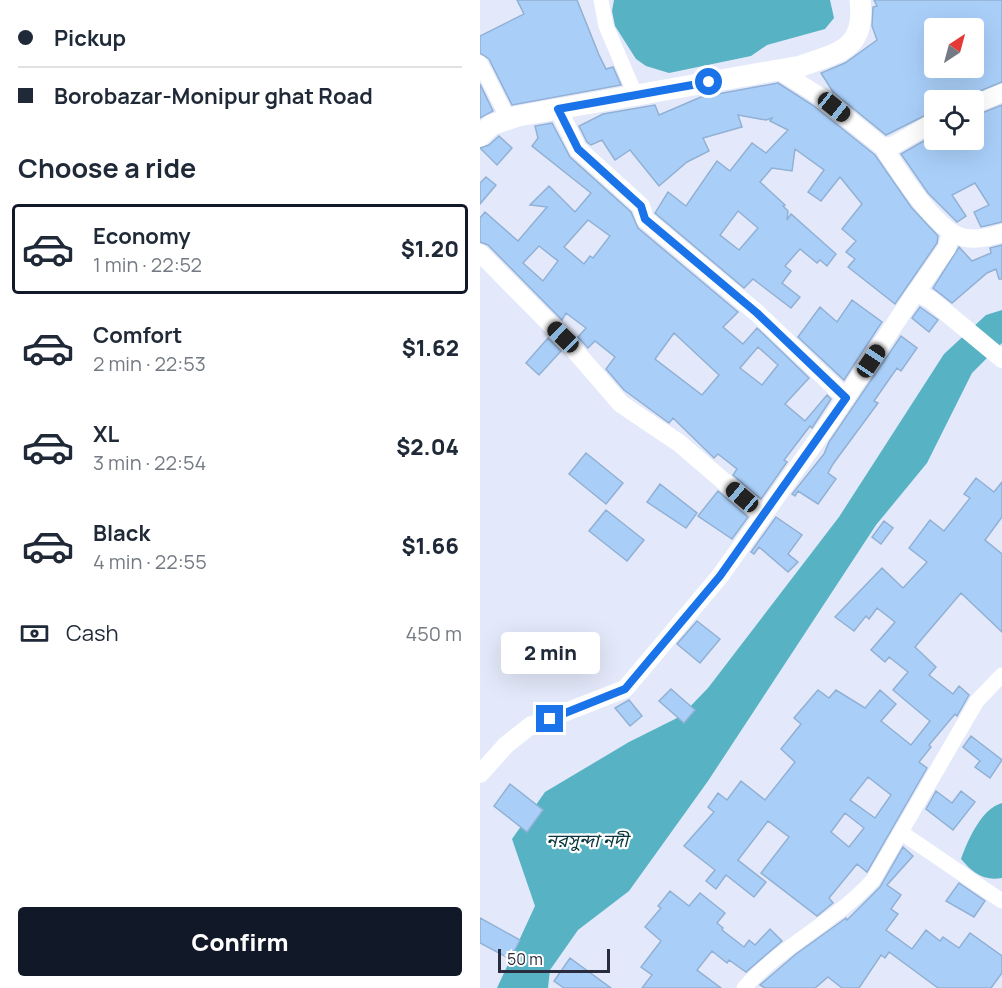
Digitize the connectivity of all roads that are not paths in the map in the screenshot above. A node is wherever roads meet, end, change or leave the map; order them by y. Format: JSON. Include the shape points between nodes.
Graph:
{"nodes":[{"id":1,"x":601,"y":0,"type":"edge"},
{"id":2,"x":860,"y":0,"type":"edge"},
{"id":3,"x":480,"y":63,"type":"edge"},
{"id":4,"x":778,"y":70,"type":"junction"},
{"id":5,"x":1002,"y":93,"type":"edge"},
{"id":6,"x":635,"y":94,"type":"junction"},
{"id":7,"x":984,"y":101,"type":"edge"},
{"id":8,"x":558,"y":109,"type":"junction"},
{"id":9,"x":508,"y":118,"type":"junction"},
{"id":10,"x":924,"y":128,"type":"edge"},
{"id":11,"x":480,"y":136,"type":"edge"},
{"id":12,"x":883,"y":147,"type":"junction"},
{"id":13,"x":951,"y":232,"type":"junction"},
{"id":14,"x":1002,"y":233,"type":"edge"},
{"id":15,"x":480,"y":253,"type":"edge"},
{"id":16,"x":918,"y":291,"type":"junction"},
{"id":17,"x":1001,"y":358,"type":"edge"},
{"id":18,"x":846,"y":398,"type":"junction"},
{"id":19,"x":763,"y":515,"type":"junction"},
{"id":20,"x":1002,"y":675,"type":"edge"},
{"id":21,"x":480,"y":774,"type":"edge"},
{"id":22,"x":902,"y":833,"type":"junction"},
{"id":23,"x":1002,"y":901,"type":"edge"},
{"id":24,"x":744,"y":988,"type":"edge"}],
"edges":[{"from":1,"to":6,"type":"street","via":[[606,26]]},
{"from":2,"to":4,"type":"main road","via":[[862,19],[856,38],[843,51]]},
{"from":3,"to":9,"type":"street"},
{"from":4,"to":6,"type":"main road"},
{"from":4,"to":12,"type":"street","via":[[821,97]]},
{"from":5,"to":7,"type":"street"},
{"from":6,"to":8,"type":"main road"},
{"from":8,"to":9,"type":"main road"},
{"from":8,"to":18,"type":"street","via":[[578,149],[641,206],[645,219],[757,313]]},
{"from":9,"to":11,"type":"main road","via":[[491,125]]},
{"from":10,"to":12,"type":"street"},
{"from":12,"to":13,"type":"street","via":[[934,216]]},
{"from":13,"to":14,"type":"street","via":[[964,238],[987,238]]},
{"from":13,"to":16,"type":"street","via":[[947,248]]},
{"from":15,"to":19,"type":"street","via":[[563,337],[621,404],[679,443]]},
{"from":16,"to":17,"type":"street"},
{"from":16,"to":18,"type":"street"},
{"from":18,"to":19,"type":"street"},
{"from":19,"to":21,"type":"street","via":[[720,576],[625,689],[530,726]]},
{"from":20,"to":22,"type":"street","via":[[977,701]]},
{"from":22,"to":23,"type":"street"},
{"from":22,"to":24,"type":"street","via":[[873,880],[855,900],[772,960]]}]}
